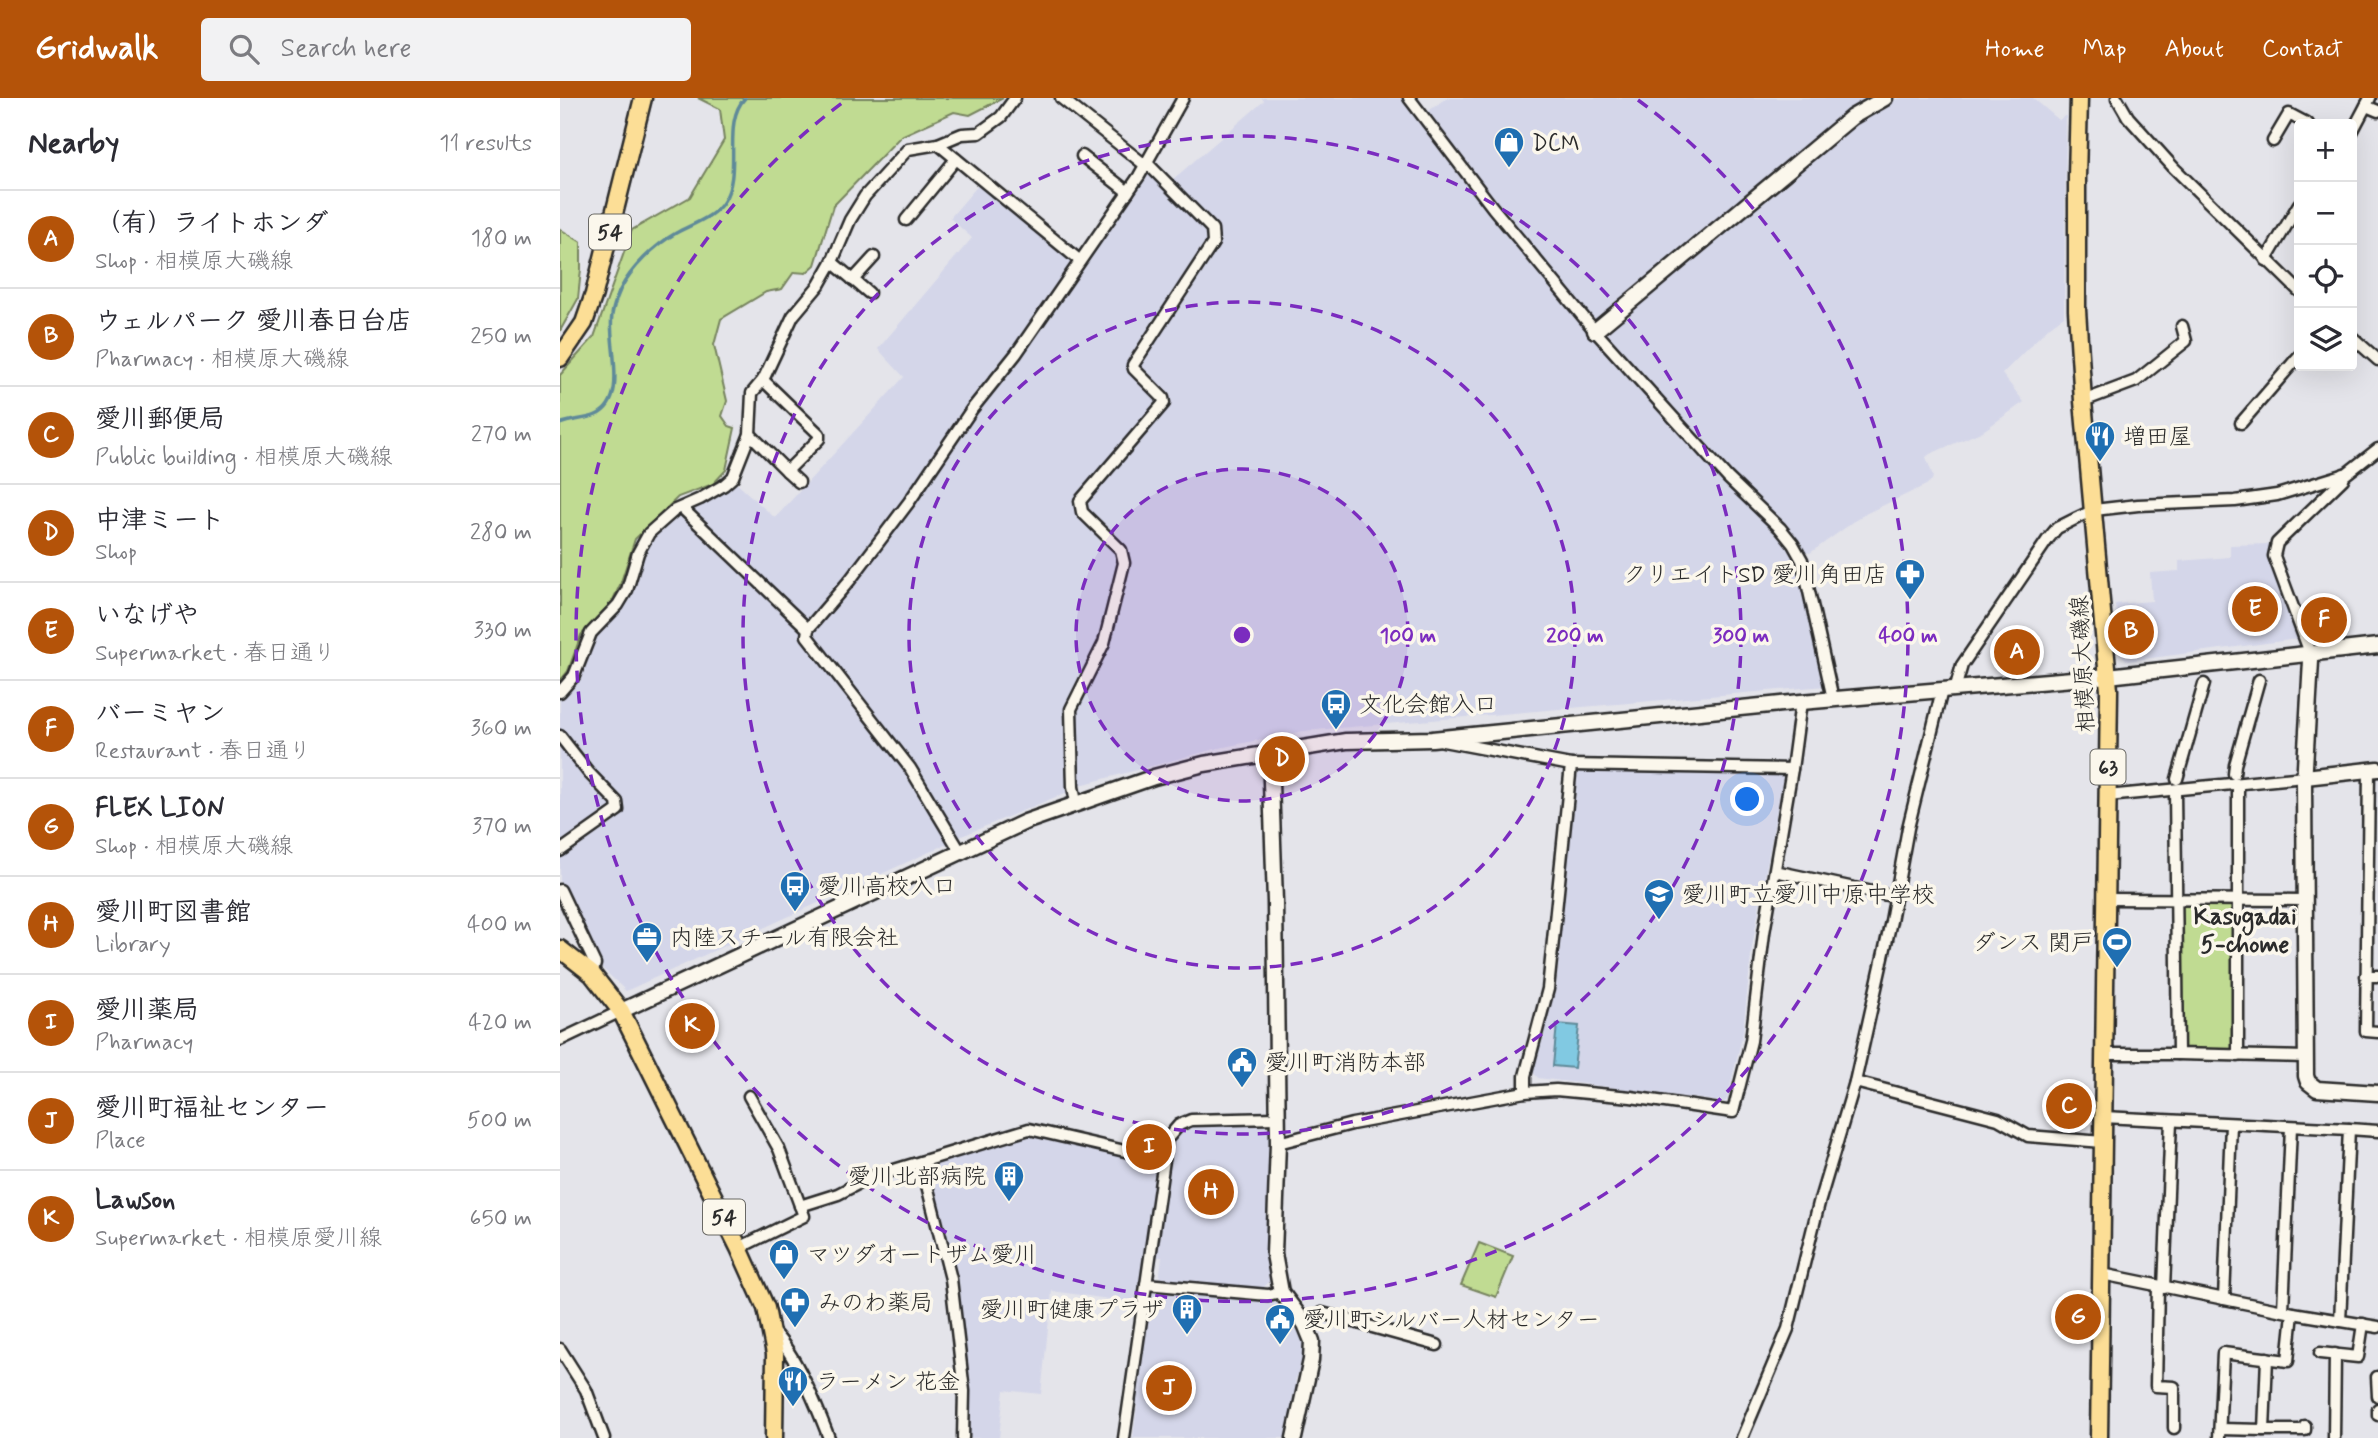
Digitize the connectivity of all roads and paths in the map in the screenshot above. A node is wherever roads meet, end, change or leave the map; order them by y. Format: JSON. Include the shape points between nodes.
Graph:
{"nodes":[{"id":1,"x":643,"y":98,"type":"edge"},
{"id":2,"x":1015,"y":98,"type":"edge"},
{"id":3,"x":1061,"y":98,"type":"edge"},
{"id":4,"x":1183,"y":98,"type":"edge"},
{"id":5,"x":1409,"y":98,"type":"edge"},
{"id":6,"x":1885,"y":98,"type":"edge"},
{"id":7,"x":2079,"y":98,"type":"edge"},
{"id":8,"x":2117,"y":98,"type":"edge"},
{"id":9,"x":1082,"y":102,"type":"dead end"},
{"id":10,"x":2368,"y":102,"type":"edge"},
{"id":11,"x":2378,"y":111,"type":"edge"},
{"id":12,"x":1076,"y":112,"type":"junction"},
{"id":13,"x":2299,"y":119,"type":"edge"},
{"id":14,"x":2357,"y":123,"type":"edge"},
{"id":15,"x":2273,"y":141,"type":"dead end"},
{"id":16,"x":938,"y":144,"type":"junction"},
{"id":17,"x":956,"y":159,"type":"junction"},
{"id":18,"x":1086,"y":162,"type":"dead end"},
{"id":19,"x":1146,"y":164,"type":"junction"},
{"id":20,"x":1128,"y":192,"type":"junction"},
{"id":21,"x":2294,"y":212,"type":"edge"},
{"id":22,"x":912,"y":217,"type":"dead end"},
{"id":23,"x":874,"y":257,"type":"dead end"},
{"id":24,"x":1079,"y":260,"type":"junction"},
{"id":25,"x":2266,"y":260,"type":"junction"},
{"id":26,"x":832,"y":262,"type":"junction"},
{"id":27,"x":853,"y":280,"type":"junction"},
{"id":28,"x":2294,"y":286,"type":"edge"},
{"id":29,"x":869,"y":293,"type":"dead end"},
{"id":30,"x":2182,"y":326,"type":"dead end"},
{"id":31,"x":1595,"y":331,"type":"junction"},
{"id":32,"x":2357,"y":341,"type":"edge"},
{"id":33,"x":560,"y":358,"type":"edge"},
{"id":34,"x":2378,"y":359,"type":"edge"},
{"id":35,"x":2294,"y":362,"type":"edge"},
{"id":36,"x":763,"y":380,"type":"junction"},
{"id":37,"x":2083,"y":401,"type":"junction"},
{"id":38,"x":2241,"y":423,"type":"dead end"},
{"id":39,"x":750,"y":435,"type":"junction"},
{"id":40,"x":2378,"y":449,"type":"edge"},
{"id":41,"x":788,"y":471,"type":"junction"},
{"id":42,"x":2344,"y":474,"type":"junction"},
{"id":43,"x":799,"y":482,"type":"dead end"},
{"id":44,"x":682,"y":508,"type":"junction"},
{"id":45,"x":2094,"y":510,"type":"junction"},
{"id":46,"x":808,"y":629,"type":"junction"},
{"id":47,"x":2378,"y":646,"type":"edge"},
{"id":48,"x":2309,"y":653,"type":"junction"},
{"id":49,"x":2108,"y":676,"type":"junction"},
{"id":50,"x":2259,"y":680,"type":"dead end"},
{"id":51,"x":2204,"y":684,"type":"dead end"},
{"id":52,"x":1942,"y":690,"type":"junction"},
{"id":53,"x":560,"y":692,"type":"edge"},
{"id":54,"x":1833,"y":699,"type":"junction"},
{"id":55,"x":1801,"y":702,"type":"junction"},
{"id":56,"x":560,"y":736,"type":"edge"},
{"id":57,"x":1432,"y":739,"type":"junction"},
{"id":58,"x":1269,"y":752,"type":"junction"},
{"id":59,"x":1571,"y":765,"type":"junction"},
{"id":60,"x":1792,"y":769,"type":"junction"},
{"id":61,"x":2373,"y":769,"type":"edge"},
{"id":62,"x":2305,"y":777,"type":"junction"},
{"id":63,"x":2236,"y":779,"type":"junction"},
{"id":64,"x":2176,"y":784,"type":"junction"},
{"id":65,"x":2107,"y":796,"type":"junction"},
{"id":66,"x":1076,"y":802,"type":"junction"},
{"id":67,"x":2373,"y":832,"type":"edge"},
{"id":68,"x":560,"y":851,"type":"edge"},
{"id":69,"x":960,"y":851,"type":"junction"},
{"id":70,"x":1775,"y":872,"type":"junction"},
{"id":71,"x":560,"y":890,"type":"edge"},
{"id":72,"x":1896,"y":897,"type":"junction"},
{"id":73,"x":2106,"y":899,"type":"junction"},
{"id":74,"x":2176,"y":900,"type":"junction"},
{"id":75,"x":2305,"y":900,"type":"junction"},
{"id":76,"x":2238,"y":901,"type":"junction"},
{"id":77,"x":560,"y":949,"type":"edge"},
{"id":78,"x":592,"y":974,"type":"junction"},
{"id":79,"x":2367,"y":976,"type":"junction"},
{"id":80,"x":2378,"y":976,"type":"edge"},
{"id":81,"x":621,"y":1010,"type":"junction"},
{"id":82,"x":2378,"y":1032,"type":"edge"},
{"id":83,"x":560,"y":1040,"type":"edge"},
{"id":84,"x":2104,"y":1054,"type":"junction"},
{"id":85,"x":2178,"y":1054,"type":"junction"},
{"id":86,"x":2238,"y":1056,"type":"junction"},
{"id":87,"x":2305,"y":1057,"type":"junction"},
{"id":88,"x":1855,"y":1082,"type":"junction"},
{"id":89,"x":1525,"y":1092,"type":"junction"},
{"id":90,"x":2378,"y":1093,"type":"edge"},
{"id":91,"x":749,"y":1096,"type":"dead end"},
{"id":92,"x":2103,"y":1117,"type":"junction"},
{"id":93,"x":1278,"y":1118,"type":"junction"},
{"id":94,"x":2171,"y":1121,"type":"junction"},
{"id":95,"x":2231,"y":1124,"type":"junction"},
{"id":96,"x":2291,"y":1127,"type":"junction"},
{"id":97,"x":2349,"y":1129,"type":"junction"},
{"id":98,"x":2378,"y":1130,"type":"edge"},
{"id":99,"x":2103,"y":1142,"type":"junction"},
{"id":100,"x":1278,"y":1143,"type":"junction"},
{"id":101,"x":1164,"y":1160,"type":"junction"},
{"id":102,"x":920,"y":1162,"type":"junction"},
{"id":103,"x":800,"y":1206,"type":"junction"},
{"id":104,"x":739,"y":1248,"type":"junction"},
{"id":105,"x":2102,"y":1274,"type":"junction"},
{"id":106,"x":1146,"y":1284,"type":"junction"},
{"id":107,"x":2161,"y":1287,"type":"junction"},
{"id":108,"x":1281,"y":1292,"type":"junction"},
{"id":109,"x":2224,"y":1299,"type":"junction"},
{"id":110,"x":2288,"y":1311,"type":"junction"},
{"id":111,"x":2340,"y":1321,"type":"junction"},
{"id":112,"x":1305,"y":1324,"type":"junction"},
{"id":113,"x":2363,"y":1324,"type":"junction"},
{"id":114,"x":2378,"y":1327,"type":"edge"},
{"id":115,"x":771,"y":1331,"type":"junction"},
{"id":116,"x":1437,"y":1345,"type":"dead end"},
{"id":117,"x":560,"y":1349,"type":"edge"},
{"id":118,"x":2320,"y":1353,"type":"dead end"},
{"id":119,"x":2335,"y":1354,"type":"junction"},
{"id":120,"x":2267,"y":1358,"type":"junction"},
{"id":121,"x":2377,"y":1377,"type":"edge"},
{"id":122,"x":2378,"y":1396,"type":"edge"},
{"id":123,"x":2378,"y":1409,"type":"edge"},
{"id":124,"x":2378,"y":1415,"type":"edge"},
{"id":125,"x":2174,"y":1428,"type":"dead end"},
{"id":126,"x":2264,"y":1430,"type":"junction"},
{"id":127,"x":2305,"y":1430,"type":"dead end"},
{"id":128,"x":2336,"y":1431,"type":"edge"},
{"id":129,"x":2219,"y":1434,"type":"edge"},
{"id":130,"x":604,"y":1438,"type":"edge"},
{"id":131,"x":774,"y":1438,"type":"edge"},
{"id":132,"x":829,"y":1438,"type":"edge"},
{"id":133,"x":963,"y":1438,"type":"edge"},
{"id":134,"x":1124,"y":1438,"type":"edge"},
{"id":135,"x":1294,"y":1438,"type":"edge"},
{"id":136,"x":1742,"y":1438,"type":"edge"},
{"id":137,"x":2099,"y":1438,"type":"edge"}],
"edges":[{"from":1,"to":33,"type":"main road","number":"54","via":[[594,294],[584,323]]},
{"from":2,"to":16,"type":"street","via":[[1001,117],[979,132]]},
{"from":3,"to":12,"type":"street"},
{"from":4,"to":19,"type":"street"},
{"from":5,"to":31,"type":"street"},
{"from":6,"to":31,"type":"street","via":[[1852,117]]},
{"from":7,"to":37,"type":"main road","name":"相模原大磯線","number":"63","via":[[2077,310]]},
{"from":8,"to":25,"type":"street","via":[[2127,117]]},
{"from":9,"to":12,"type":"street"},
{"from":10,"to":11,"type":"street"},
{"from":10,"to":14,"type":"street"},
{"from":12,"to":19,"type":"street"},
{"from":13,"to":15,"type":"street","via":[[2290,114]]},
{"from":16,"to":17,"type":"street"},
{"from":16,"to":26,"type":"street","via":[[908,149],[901,155],[850,220]]},
{"from":17,"to":22,"type":"street"},
{"from":17,"to":24,"type":"street"},
{"from":18,"to":20,"type":"street"},
{"from":19,"to":20,"type":"street"},
{"from":19,"to":66,"type":"street","via":[[1212,229],[1213,243],[1133,365],[1164,403],[1080,501],[1082,512],[1121,550],[1124,563],[1104,643],[1071,709]]},
{"from":20,"to":24,"type":"street"},
{"from":21,"to":25,"type":"street"},
{"from":23,"to":27,"type":"street"},
{"from":24,"to":46,"type":"street","via":[[909,502]]},
{"from":25,"to":28,"type":"street"},
{"from":26,"to":27,"type":"street"},
{"from":26,"to":36,"type":"street","via":[[793,316]]},
{"from":27,"to":29,"type":"street"},
{"from":30,"to":37,"type":"street","via":[[2186,341],[2136,381]]},
{"from":31,"to":54,"type":"street","via":[[1793,544],[1802,560]]},
{"from":32,"to":34,"type":"street"},
{"from":35,"to":38,"type":"street"},
{"from":36,"to":39,"type":"street","via":[[752,393]]},
{"from":36,"to":41,"type":"street","via":[[819,434]]},
{"from":37,"to":45,"type":"main road","name":"相模原大磯線","number":"63"},
{"from":39,"to":41,"type":"street"},
{"from":39,"to":44,"type":"street","via":[[733,477]]},
{"from":40,"to":42,"type":"street"},
{"from":41,"to":43,"type":"street"},
{"from":42,"to":45,"type":"street","via":[[2277,495]]},
{"from":42,"to":48,"type":"street","via":[[2277,543],[2274,555]]},
{"from":44,"to":46,"type":"street"},
{"from":44,"to":53,"type":"street","via":[[649,533],[627,590],[591,633],[574,676]]},
{"from":45,"to":49,"type":"main road","name":"相模原大磯線","number":"63"},
{"from":45,"to":52,"type":"street","via":[[2057,528],[1962,665],[1956,686]]},
{"from":46,"to":69,"type":"street","via":[[807,636],[910,768]]},
{"from":47,"to":48,"type":"street"},
{"from":48,"to":49,"type":"street"},
{"from":48,"to":62,"type":"street"},
{"from":49,"to":52,"type":"street"},
{"from":49,"to":65,"type":"main road","name":"相模原大磯線","number":"63"},
{"from":50,"to":63,"type":"street","via":[[2235,765]]},
{"from":51,"to":64,"type":"street"},
{"from":52,"to":54,"type":"street"},
{"from":52,"to":72,"type":"street"},
{"from":54,"to":55,"type":"street"},
{"from":55,"to":57,"type":"street"},
{"from":55,"to":60,"type":"street"},
{"from":56,"to":68,"type":"street","via":[[617,802],[618,810]]},
{"from":57,"to":58,"type":"street","via":[[1346,741]]},
{"from":57,"to":59,"type":"street"},
{"from":58,"to":66,"type":"street","via":[[1166,773]]},
{"from":58,"to":93,"type":"street"},
{"from":59,"to":60,"type":"street"},
{"from":59,"to":89,"type":"street","via":[[1548,989]]},
{"from":60,"to":70,"type":"street"},
{"from":61,"to":62,"type":"street"},
{"from":61,"to":67,"type":"street"},
{"from":62,"to":63,"type":"street"},
{"from":62,"to":75,"type":"street"},
{"from":63,"to":64,"type":"street"},
{"from":63,"to":76,"type":"street"},
{"from":64,"to":65,"type":"street"},
{"from":64,"to":74,"type":"street"},
{"from":65,"to":73,"type":"main road","name":"相模原大磯線","number":"63"},
{"from":66,"to":69,"type":"street"},
{"from":67,"to":79,"type":"street"},
{"from":69,"to":81,"type":"street"},
{"from":70,"to":72,"type":"street"},
{"from":70,"to":89,"type":"street","via":[[1751,1041],[1733,1112],[1593,1093]]},
{"from":71,"to":78,"type":"street","via":[[595,964]]},
{"from":72,"to":88,"type":"street"},
{"from":73,"to":74,"type":"street"},
{"from":73,"to":84,"type":"main road","name":"相模原大磯線","number":"63"},
{"from":74,"to":76,"type":"street"},
{"from":74,"to":85,"type":"street"},
{"from":75,"to":76,"type":"street"},
{"from":75,"to":87,"type":"street"},
{"from":76,"to":86,"type":"street"},
{"from":77,"to":78,"type":"main road","number":"54"},
{"from":78,"to":81,"type":"main road","number":"54"},
{"from":79,"to":80,"type":"street"},
{"from":79,"to":82,"type":"street","via":[[2366,1031]]},
{"from":81,"to":83,"type":"street"},
{"from":81,"to":104,"type":"main road","number":"54"},
{"from":84,"to":85,"type":"street"},
{"from":84,"to":92,"type":"main road","name":"相模原大磯線","number":"63"},
{"from":85,"to":86,"type":"street"},
{"from":86,"to":87,"type":"street"},
{"from":87,"to":90,"type":"street","via":[[2306,1076],[2313,1087]]},
{"from":88,"to":99,"type":"street","via":[[1988,1116],[2028,1136]]},
{"from":88,"to":136,"type":"street","via":[[1788,1329]]},
{"from":89,"to":100,"type":"street"},
{"from":91,"to":103,"type":"street","via":[[779,1149]]},
{"from":92,"to":94,"type":"street"},
{"from":92,"to":99,"type":"main road","name":"相模原大磯線","number":"63"},
{"from":93,"to":100,"type":"street"},
{"from":93,"to":101,"type":"street","via":[[1191,1120],[1170,1135]]},
{"from":94,"to":95,"type":"street"},
{"from":94,"to":107,"type":"street"},
{"from":95,"to":96,"type":"street"},
{"from":95,"to":109,"type":"street"},
{"from":96,"to":97,"type":"street"},
{"from":96,"to":110,"type":"street"},
{"from":97,"to":98,"type":"street"},
{"from":97,"to":111,"type":"street"},
{"from":99,"to":105,"type":"main road","name":"相模原大磯線","number":"63"},
{"from":100,"to":108,"type":"street","via":[[1274,1254]]},
{"from":101,"to":102,"type":"street","via":[[1029,1129]]},
{"from":101,"to":106,"type":"street"},
{"from":102,"to":103,"type":"street"},
{"from":102,"to":133,"type":"street","via":[[951,1279],[964,1391]]},
{"from":103,"to":104,"type":"street","via":[[804,1216]]},
{"from":104,"to":115,"type":"main road","number":"54","via":[[766,1308]]},
{"from":105,"to":107,"type":"street"},
{"from":105,"to":137,"type":"main road","name":"相模原大磯線","number":"63"},
{"from":106,"to":108,"type":"street","via":[[1268,1295]]},
{"from":106,"to":134,"type":"street"},
{"from":107,"to":109,"type":"street"},
{"from":107,"to":125,"type":"street","via":[[2156,1386],[2180,1387]]},
{"from":108,"to":112,"type":"street"},
{"from":109,"to":110,"type":"street"},
{"from":110,"to":111,"type":"street"},
{"from":110,"to":120,"type":"street","via":[[2288,1361]]},
{"from":111,"to":113,"type":"street"},
{"from":112,"to":116,"type":"street","via":[[1322,1313]]},
{"from":112,"to":135,"type":"street","via":[[1312,1341],[1311,1360]]},
{"from":113,"to":114,"type":"street"},
{"from":113,"to":119,"type":"street","via":[[2358,1357]]},
{"from":115,"to":131,"type":"main road","number":"54"},
{"from":115,"to":132,"type":"street","via":[[783,1342]]},
{"from":117,"to":130,"type":"street","via":[[586,1390]]},
{"from":118,"to":119,"type":"street"},
{"from":119,"to":128,"type":"street"},
{"from":120,"to":126,"type":"street"},
{"from":120,"to":129,"type":"street","via":[[2223,1353]]},
{"from":121,"to":122,"type":"street"},
{"from":123,"to":124,"type":"street"},
{"from":126,"to":127,"type":"street"},
{"from":126,"to":129,"type":"street"}]}
